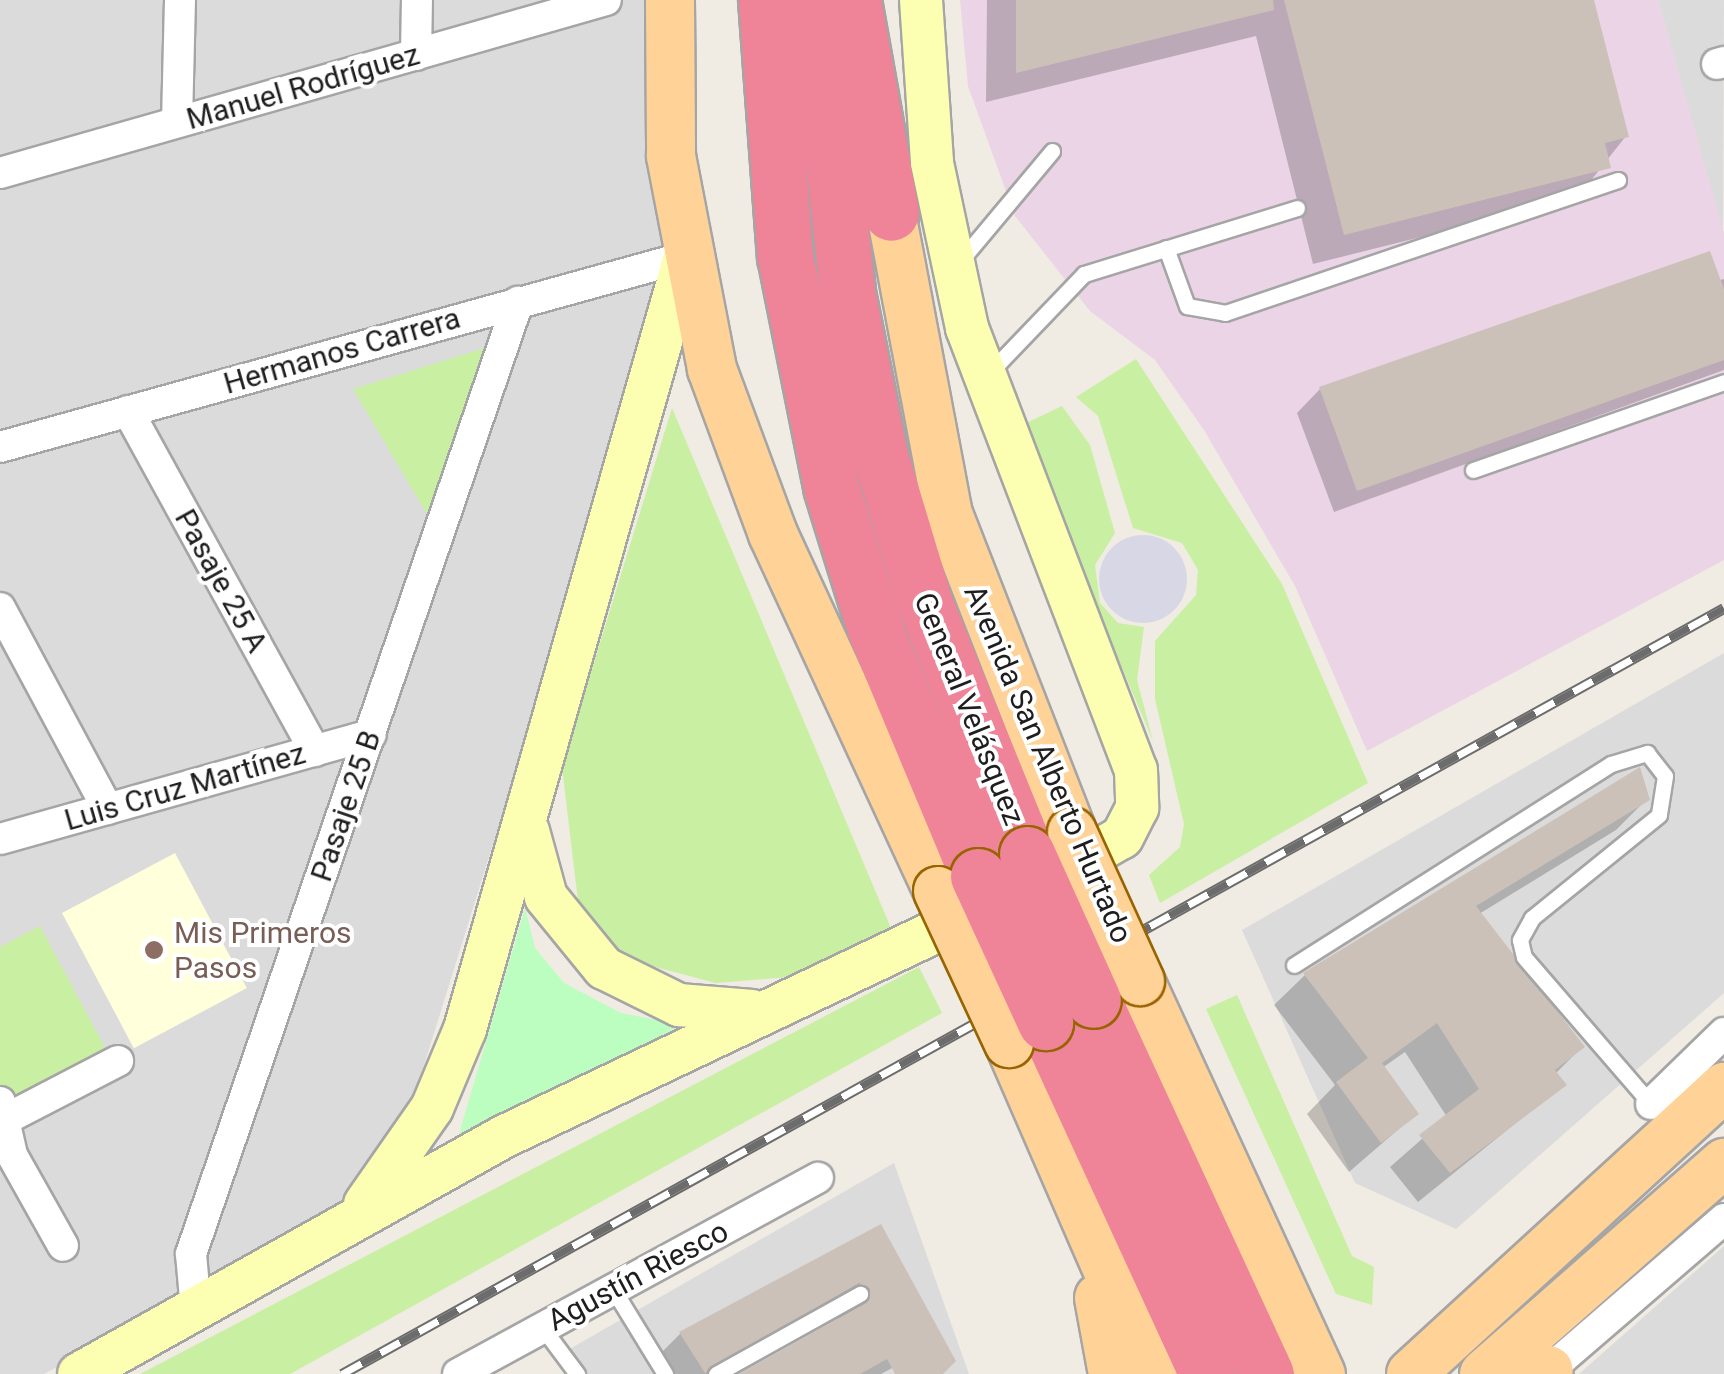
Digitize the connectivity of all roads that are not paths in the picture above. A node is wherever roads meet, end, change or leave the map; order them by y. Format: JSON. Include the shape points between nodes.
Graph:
{"nodes":[{"id":1,"x":180,"y":0,"type":"edge"},
{"id":2,"x":418,"y":0,"type":"edge"},
{"id":3,"x":606,"y":0,"type":"edge"},
{"id":4,"x":670,"y":0,"type":"edge"},
{"id":5,"x":766,"y":0,"type":"edge"},
{"id":6,"x":816,"y":0,"type":"edge"},
{"id":7,"x":854,"y":0,"type":"edge"},
{"id":8,"x":878,"y":0,"type":"edge"},
{"id":9,"x":921,"y":0,"type":"edge"},
{"id":10,"x":416,"y":55,"type":"junction"},
{"id":11,"x":177,"y":122,"type":"junction"},
{"id":12,"x":1052,"y":152,"type":"dead end"},
{"id":13,"x":0,"y":173,"type":"edge"},
{"id":14,"x":1618,"y":180,"type":"dead end"},
{"id":15,"x":1297,"y":208,"type":"dead end"},
{"id":16,"x":890,"y":213,"type":"junction"},
{"id":17,"x":1166,"y":248,"type":"junction"},
{"id":18,"x":685,"y":257,"type":"junction"},
{"id":19,"x":952,"y":270,"type":"junction"},
{"id":20,"x":518,"y":302,"type":"junction"},
{"id":21,"x":983,"y":379,"type":"junction"},
{"id":22,"x":1724,"y":382,"type":"edge"},
{"id":23,"x":128,"y":411,"type":"junction"},
{"id":24,"x":0,"y":447,"type":"edge"},
{"id":25,"x":1472,"y":470,"type":"dead end"},
{"id":26,"x":0,"y":608,"type":"edge"},
{"id":27,"x":371,"y":735,"type":"junction"},
{"id":28,"x":315,"y":751,"type":"junction"},
{"id":29,"x":108,"y":809,"type":"junction"},
{"id":30,"x":528,"y":831,"type":"junction"},
{"id":31,"x":0,"y":839,"type":"edge"},
{"id":32,"x":1050,"y":843,"type":"junction"},
{"id":33,"x":958,"y":883,"type":"junction"},
{"id":34,"x":1294,"y":966,"type":"dead end"},
{"id":35,"x":763,"y":1010,"type":"junction"},
{"id":36,"x":1072,"y":1012,"type":"junction"},
{"id":37,"x":1724,"y":1033,"type":"edge"},
{"id":38,"x":118,"y":1061,"type":"dead end"},
{"id":39,"x":1724,"y":1087,"type":"edge"},
{"id":40,"x":1651,"y":1104,"type":"junction"},
{"id":41,"x":4,"y":1110,"type":"edge"},
{"id":42,"x":1062,"y":1160,"type":"junction"},
{"id":43,"x":1724,"y":1163,"type":"edge"},
{"id":44,"x":818,"y":1178,"type":"dead end"},
{"id":45,"x":1613,"y":1184,"type":"junction"},
{"id":46,"x":1724,"y":1219,"type":"edge"},
{"id":47,"x":344,"y":1226,"type":"junction"},
{"id":48,"x":64,"y":1246,"type":"dead end"},
{"id":49,"x":613,"y":1289,"type":"junction"},
{"id":50,"x":860,"y":1294,"type":"dead end"},
{"id":51,"x":196,"y":1310,"type":"junction"},
{"id":52,"x":542,"y":1328,"type":"junction"},
{"id":53,"x":1547,"y":1372,"type":"edge"},
{"id":54,"x":79,"y":1374,"type":"edge"},
{"id":55,"x":458,"y":1374,"type":"edge"},
{"id":56,"x":577,"y":1374,"type":"edge"},
{"id":57,"x":664,"y":1374,"type":"edge"},
{"id":58,"x":716,"y":1374,"type":"edge"},
{"id":59,"x":1114,"y":1374,"type":"edge"},
{"id":60,"x":1153,"y":1374,"type":"edge"},
{"id":61,"x":1207,"y":1374,"type":"edge"},
{"id":62,"x":1266,"y":1374,"type":"edge"},
{"id":63,"x":1322,"y":1374,"type":"edge"},
{"id":64,"x":1411,"y":1374,"type":"edge"},
{"id":65,"x":1484,"y":1374,"type":"edge"}],
"edges":[{"from":1,"to":11,"type":"street"},
{"from":2,"to":10,"type":"street"},
{"from":3,"to":10,"type":"street","name":"Manuel Rodríguez"},
{"from":4,"to":18,"type":"main road","via":[[671,156]]},
{"from":5,"to":33,"type":"highway","name":"General Velásquez","via":[[786,256],[831,487]]},
{"from":6,"to":32,"type":"highway","name":"General Velásquez","via":[[847,292],[880,452],[926,604]]},
{"from":7,"to":16,"type":"highway"},
{"from":8,"to":16,"type":"main road","name":"Avenida San Alberto Hurtado"},
{"from":9,"to":19,"type":"main road","via":[[932,163]]},
{"from":10,"to":11,"type":"street","name":"Manuel Rodríguez"},
{"from":11,"to":13,"type":"street","name":"Manuel Rodríguez"},
{"from":12,"to":19,"type":"lane"},
{"from":14,"to":17,"type":"lane","via":[[1225,313],[1186,306]]},
{"from":15,"to":17,"type":"lane"},
{"from":16,"to":32,"type":"main road","name":"Avenida San Alberto Hurtado","via":[[948,514]]},
{"from":17,"to":21,"type":"lane","via":[[1084,274]]},
{"from":18,"to":20,"type":"street","name":"Hermanos Carrera"},
{"from":18,"to":30,"type":"main road"},
{"from":18,"to":33,"type":"main road","via":[[748,473]]},
{"from":19,"to":21,"type":"main road"},
{"from":20,"to":23,"type":"street","name":"Hermanos Carrera"},
{"from":20,"to":27,"type":"street","name":"Pasaje 25 B"},
{"from":21,"to":35,"type":"main road","via":[[1130,748],[1136,808],[1122,837],[1095,858]]},
{"from":22,"to":25,"type":"lane"},
{"from":23,"to":24,"type":"street","name":"Hermanos Carrera"},
{"from":23,"to":28,"type":"street","name":"Pasaje 25 A"},
{"from":26,"to":29,"type":"street"},
{"from":27,"to":28,"type":"street","name":"Luis Cruz Martínez"},
{"from":27,"to":51,"type":"street","name":"Pasaje 25 B","via":[[191,1254]]},
{"from":28,"to":29,"type":"street","name":"Luis Cruz Martínez"},
{"from":29,"to":31,"type":"street","name":"Luis Cruz Martínez"},
{"from":30,"to":35,"type":"main road","via":[[546,897],[604,968],[679,1005]]},
{"from":30,"to":47,"type":"main road","via":[[449,1074],[393,1171]]},
{"from":32,"to":36,"type":"highway","name":"General Velásquez","bridge":true},
{"from":33,"to":36,"type":"highway","name":"General Velásquez","bridge":true},
{"from":34,"to":40,"type":"lane","via":[[1611,764],[1648,754],[1667,790],[1659,815],[1532,918],[1520,940],[1524,957]]},
{"from":35,"to":47,"type":"main road"},
{"from":36,"to":42,"type":"main road"},
{"from":36,"to":61,"type":"highway","name":"General Velásquez"},
{"from":36,"to":62,"type":"highway","name":"General Velásquez"},
{"from":36,"to":63,"type":"main road","name":"Avenida San Alberto Hurtado"},
{"from":37,"to":40,"type":"street"},
{"from":38,"to":41,"type":"street"},
{"from":39,"to":45,"type":"main road"},
{"from":40,"to":45,"type":"main road"},
{"from":41,"to":48,"type":"street","via":[[12,1156]]},
{"from":42,"to":59,"type":"main road"},
{"from":42,"to":60,"type":"main road"},
{"from":43,"to":65,"type":"main road"},
{"from":44,"to":49,"type":"street","name":"Agustín Riesco"},
{"from":45,"to":64,"type":"main road"},
{"from":46,"to":53,"type":"street"},
{"from":47,"to":51,"type":"main road"},
{"from":49,"to":52,"type":"street","name":"Agustín Riesco"},
{"from":49,"to":57,"type":"lane"},
{"from":50,"to":58,"type":"lane"},
{"from":51,"to":54,"type":"main road"},
{"from":52,"to":55,"type":"street","name":"Agustín Riesco"},
{"from":52,"to":56,"type":"lane"}]}
